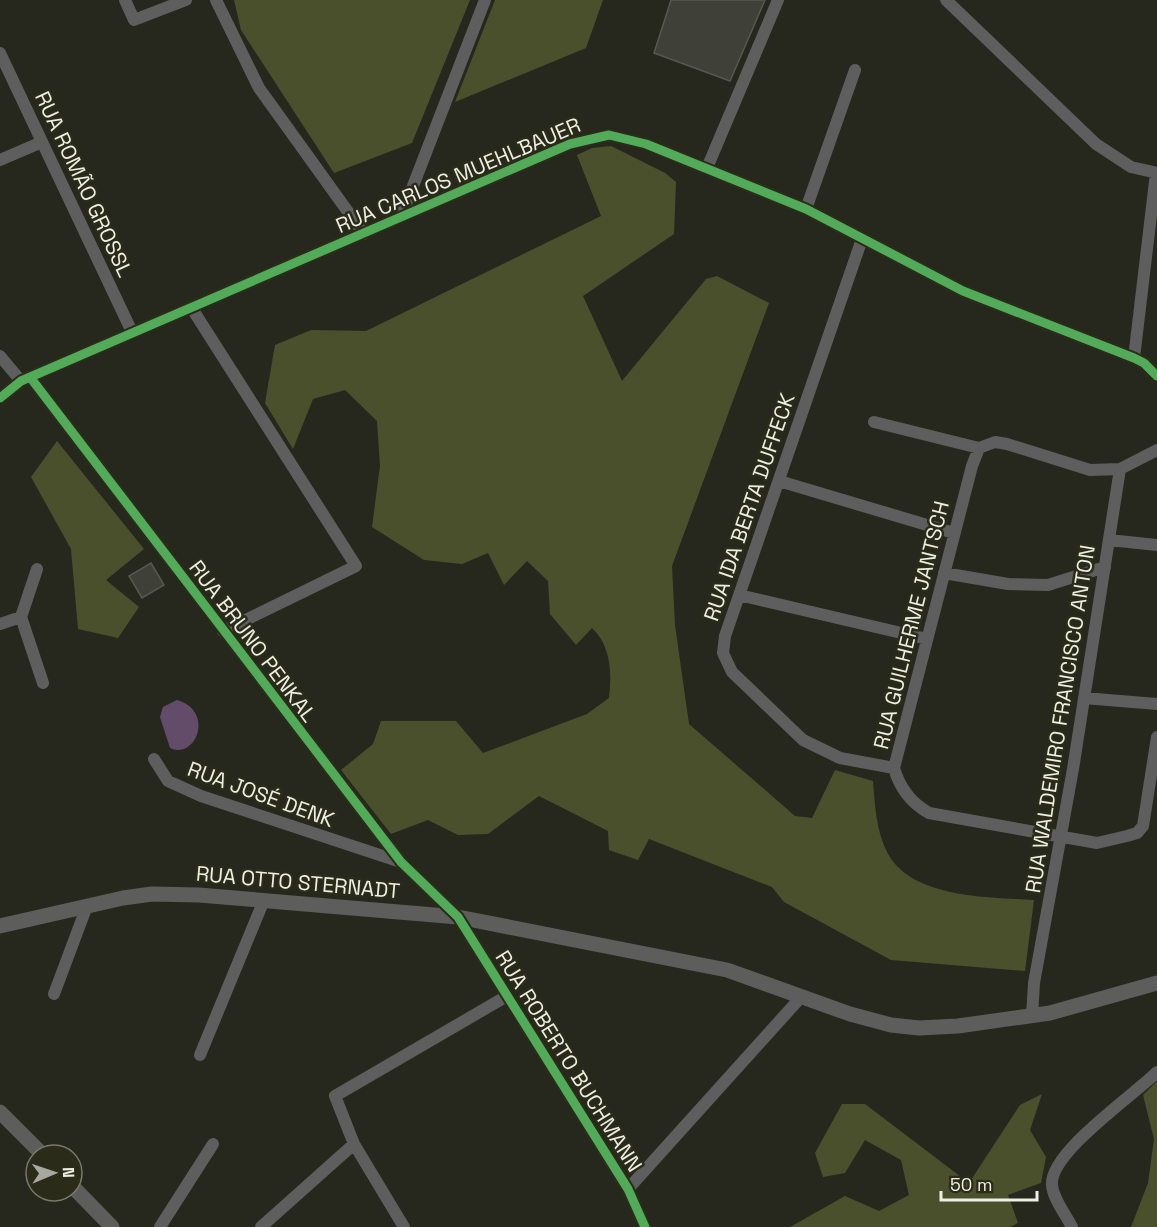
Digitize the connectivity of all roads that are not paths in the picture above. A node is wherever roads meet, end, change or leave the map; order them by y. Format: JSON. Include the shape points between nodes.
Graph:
{"nodes":[{"id":1,"x":125,"y":0,"type":"edge"},
{"id":2,"x":186,"y":0,"type":"edge"},
{"id":3,"x":216,"y":0,"type":"edge"},
{"id":4,"x":485,"y":0,"type":"edge"},
{"id":5,"x":778,"y":0,"type":"edge"},
{"id":6,"x":946,"y":0,"type":"edge"},
{"id":7,"x":0,"y":53,"type":"edge"},
{"id":8,"x":855,"y":70,"type":"dead end"},
{"id":9,"x":42,"y":142,"type":"junction"},
{"id":10,"x":0,"y":160,"type":"edge"},
{"id":11,"x":707,"y":168,"type":"junction"},
{"id":12,"x":1156,"y":173,"type":"edge"},
{"id":13,"x":806,"y":209,"type":"junction"},
{"id":14,"x":401,"y":217,"type":"junction"},
{"id":15,"x":364,"y":234,"type":"junction"},
{"id":16,"x":862,"y":238,"type":"junction"},
{"id":17,"x":191,"y":307,"type":"junction"},
{"id":18,"x":132,"y":332,"type":"junction"},
{"id":19,"x":0,"y":356,"type":"edge"},
{"id":20,"x":1134,"y":358,"type":"junction"},
{"id":21,"x":1157,"y":376,"type":"edge"},
{"id":22,"x":26,"y":379,"type":"junction"},
{"id":23,"x":0,"y":398,"type":"edge"},
{"id":24,"x":874,"y":422,"type":"dead end"},
{"id":25,"x":979,"y":448,"type":"junction"},
{"id":26,"x":1157,"y":450,"type":"edge"},
{"id":27,"x":1120,"y":470,"type":"junction"},
{"id":28,"x":779,"y":481,"type":"junction"},
{"id":29,"x":954,"y":533,"type":"junction"},
{"id":30,"x":1109,"y":540,"type":"junction"},
{"id":31,"x":1157,"y":545,"type":"edge"},
{"id":32,"x":1105,"y":567,"type":"junction"},
{"id":33,"x":37,"y":569,"type":"dead end"},
{"id":34,"x":944,"y":573,"type":"junction"},
{"id":35,"x":739,"y":595,"type":"junction"},
{"id":36,"x":21,"y":616,"type":"junction"},
{"id":37,"x":0,"y":624,"type":"edge"},
{"id":38,"x":223,"y":631,"type":"junction"},
{"id":39,"x":927,"y":639,"type":"junction"},
{"id":40,"x":43,"y":683,"type":"dead end"},
{"id":41,"x":1084,"y":698,"type":"junction"},
{"id":42,"x":1157,"y":704,"type":"edge"},
{"id":43,"x":1157,"y":737,"type":"edge"},
{"id":44,"x":154,"y":759,"type":"dead end"},
{"id":45,"x":894,"y":768,"type":"junction"},
{"id":46,"x":1061,"y":837,"type":"junction"},
{"id":47,"x":401,"y":862,"type":"junction"},
{"id":48,"x":264,"y":900,"type":"junction"},
{"id":49,"x":87,"y":906,"type":"junction"},
{"id":50,"x":458,"y":917,"type":"junction"},
{"id":51,"x":0,"y":926,"type":"edge"},
{"id":52,"x":1157,"y":983,"type":"edge"},
{"id":53,"x":54,"y":994,"type":"dead end"},
{"id":54,"x":507,"y":996,"type":"junction"},
{"id":55,"x":802,"y":996,"type":"junction"},
{"id":56,"x":1032,"y":1016,"type":"junction"},
{"id":57,"x":200,"y":1055,"type":"dead end"},
{"id":58,"x":1157,"y":1072,"type":"edge"},
{"id":59,"x":0,"y":1112,"type":"edge"},
{"id":60,"x":30,"y":1143,"type":"edge"},
{"id":61,"x":213,"y":1144,"type":"dead end"},
{"id":62,"x":354,"y":1144,"type":"junction"},
{"id":63,"x":628,"y":1190,"type":"junction"},
{"id":64,"x":84,"y":1198,"type":"edge"},
{"id":65,"x":112,"y":1227,"type":"edge"},
{"id":66,"x":160,"y":1227,"type":"edge"},
{"id":67,"x":261,"y":1227,"type":"edge"},
{"id":68,"x":404,"y":1227,"type":"edge"},
{"id":69,"x":645,"y":1227,"type":"edge"},
{"id":70,"x":1072,"y":1227,"type":"edge"}],
"edges":[{"from":1,"to":2,"type":"street","via":[[134,20]]},
{"from":3,"to":15,"type":"street","via":[[259,88]]},
{"from":4,"to":14,"type":"street"},
{"from":5,"to":11,"type":"street"},
{"from":6,"to":12,"type":"street","via":[[1096,144],[1131,167]]},
{"from":7,"to":9,"type":"street","name":"RUA ROMÃO GROSSL"},
{"from":8,"to":13,"type":"street"},
{"from":9,"to":10,"type":"street"},
{"from":9,"to":18,"type":"street","name":"RUA ROMÃO GROSSL"},
{"from":11,"to":13,"type":"street","name":"RUA CARLOS MUEHLBAUER"},
{"from":11,"to":14,"type":"street","name":"RUA CARLOS MUEHLBAUER","via":[[634,140],[596,136]]},
{"from":12,"to":20,"type":"street"},
{"from":13,"to":16,"type":"street","name":"RUA CARLOS MUEHLBAUER"},
{"from":14,"to":15,"type":"street","name":"RUA CARLOS MUEHLBAUER"},
{"from":15,"to":17,"type":"street","name":"RUA CARLOS MUEHLBAUER"},
{"from":16,"to":20,"type":"street","name":"RUA CARLOS MUEHLBAUER","via":[[963,291]]},
{"from":16,"to":28,"type":"street","name":"RUA IDA BERTA DUFFECK"},
{"from":17,"to":18,"type":"street","name":"RUA CARLOS MUEHLBAUER"},
{"from":17,"to":38,"type":"street","via":[[356,566]]},
{"from":18,"to":22,"type":"street","name":"RUA CARLOS MUEHLBAUER"},
{"from":19,"to":22,"type":"street","name":"RUA BRUNO PENKAL"},
{"from":20,"to":21,"type":"street"},
{"from":22,"to":23,"type":"street","name":"RUA CARLOS MUEHLBAUER"},
{"from":22,"to":38,"type":"street","name":"RUA BRUNO PENKAL"},
{"from":24,"to":25,"type":"street"},
{"from":25,"to":27,"type":"street","via":[[995,442],[1090,470]]},
{"from":25,"to":29,"type":"street","name":"RUA GUILHERME JANTSCH"},
{"from":26,"to":27,"type":"street"},
{"from":27,"to":30,"type":"street","name":"RUA WALDEMIRO FRANCISCO ANTON"},
{"from":28,"to":29,"type":"street"},
{"from":28,"to":35,"type":"street","name":"RUA IDA BERTA DUFFECK"},
{"from":29,"to":34,"type":"street","name":"RUA GUILHERME JANTSCH"},
{"from":30,"to":31,"type":"street"},
{"from":30,"to":32,"type":"street","name":"RUA WALDEMIRO FRANCISCO ANTON"},
{"from":32,"to":34,"type":"street","via":[[1048,585],[1008,584]]},
{"from":32,"to":41,"type":"street","name":"RUA WALDEMIRO FRANCISCO ANTON"},
{"from":33,"to":36,"type":"street"},
{"from":34,"to":39,"type":"street","name":"RUA GUILHERME JANTSCH"},
{"from":35,"to":39,"type":"street"},
{"from":35,"to":45,"type":"street","name":"RUA IDA BERTA DUFFECK","via":[[724,644],[726,663],[732,672],[813,747],[840,758]]},
{"from":36,"to":37,"type":"street"},
{"from":36,"to":40,"type":"street"},
{"from":38,"to":47,"type":"street","name":"RUA BRUNO PENKAL"},
{"from":39,"to":45,"type":"street","name":"RUA GUILHERME JANTSCH"},
{"from":41,"to":42,"type":"street"},
{"from":41,"to":46,"type":"street","name":"RUA WALDEMIRO FRANCISCO ANTON"},
{"from":43,"to":46,"type":"street","name":"RUA GUILHERME JANTSCH","via":[[1146,818],[1137,833],[1097,843]]},
{"from":44,"to":47,"type":"street","name":"RUA JOSÉ DENK","via":[[168,781],[194,793]]},
{"from":45,"to":46,"type":"street","name":"RUA GUILHERME JANTSCH","via":[[905,792],[929,813]]},
{"from":46,"to":56,"type":"street","name":"RUA WALDEMIRO FRANCISCO ANTON","via":[[1034,982]]},
{"from":47,"to":50,"type":"street","name":"RUA BRUNO PENKAL"},
{"from":48,"to":49,"type":"main road","name":"RUA OTTO STERNADT","via":[[152,894]]},
{"from":48,"to":50,"type":"main road","name":"RUA OTTO STERNADT"},
{"from":48,"to":57,"type":"street"},
{"from":49,"to":51,"type":"main road","name":"RUA OTTO STERNADT"},
{"from":49,"to":53,"type":"street"},
{"from":50,"to":54,"type":"street","name":"RUA ROBERTO BUCHMANN"},
{"from":50,"to":55,"type":"main road","name":"RUA OTTO STERNADT","via":[[727,970]]},
{"from":52,"to":56,"type":"main road","name":"RUA OTTO STERNADT"},
{"from":54,"to":62,"type":"street","via":[[335,1096]]},
{"from":54,"to":63,"type":"street","name":"RUA ROBERTO BUCHMANN"},
{"from":55,"to":56,"type":"main road","name":"RUA OTTO STERNADT","via":[[850,1014],[905,1027],[936,1028]]},
{"from":55,"to":63,"type":"street"},
{"from":58,"to":70,"type":"street","via":[[1092,1128],[1054,1170],[1052,1189]]},
{"from":59,"to":60,"type":"main road"},
{"from":61,"to":66,"type":"street"},
{"from":62,"to":67,"type":"street"},
{"from":62,"to":68,"type":"street"},
{"from":63,"to":69,"type":"street","name":"RUA ROBERTO BUCHMANN"},
{"from":64,"to":65,"type":"main road"}]}
